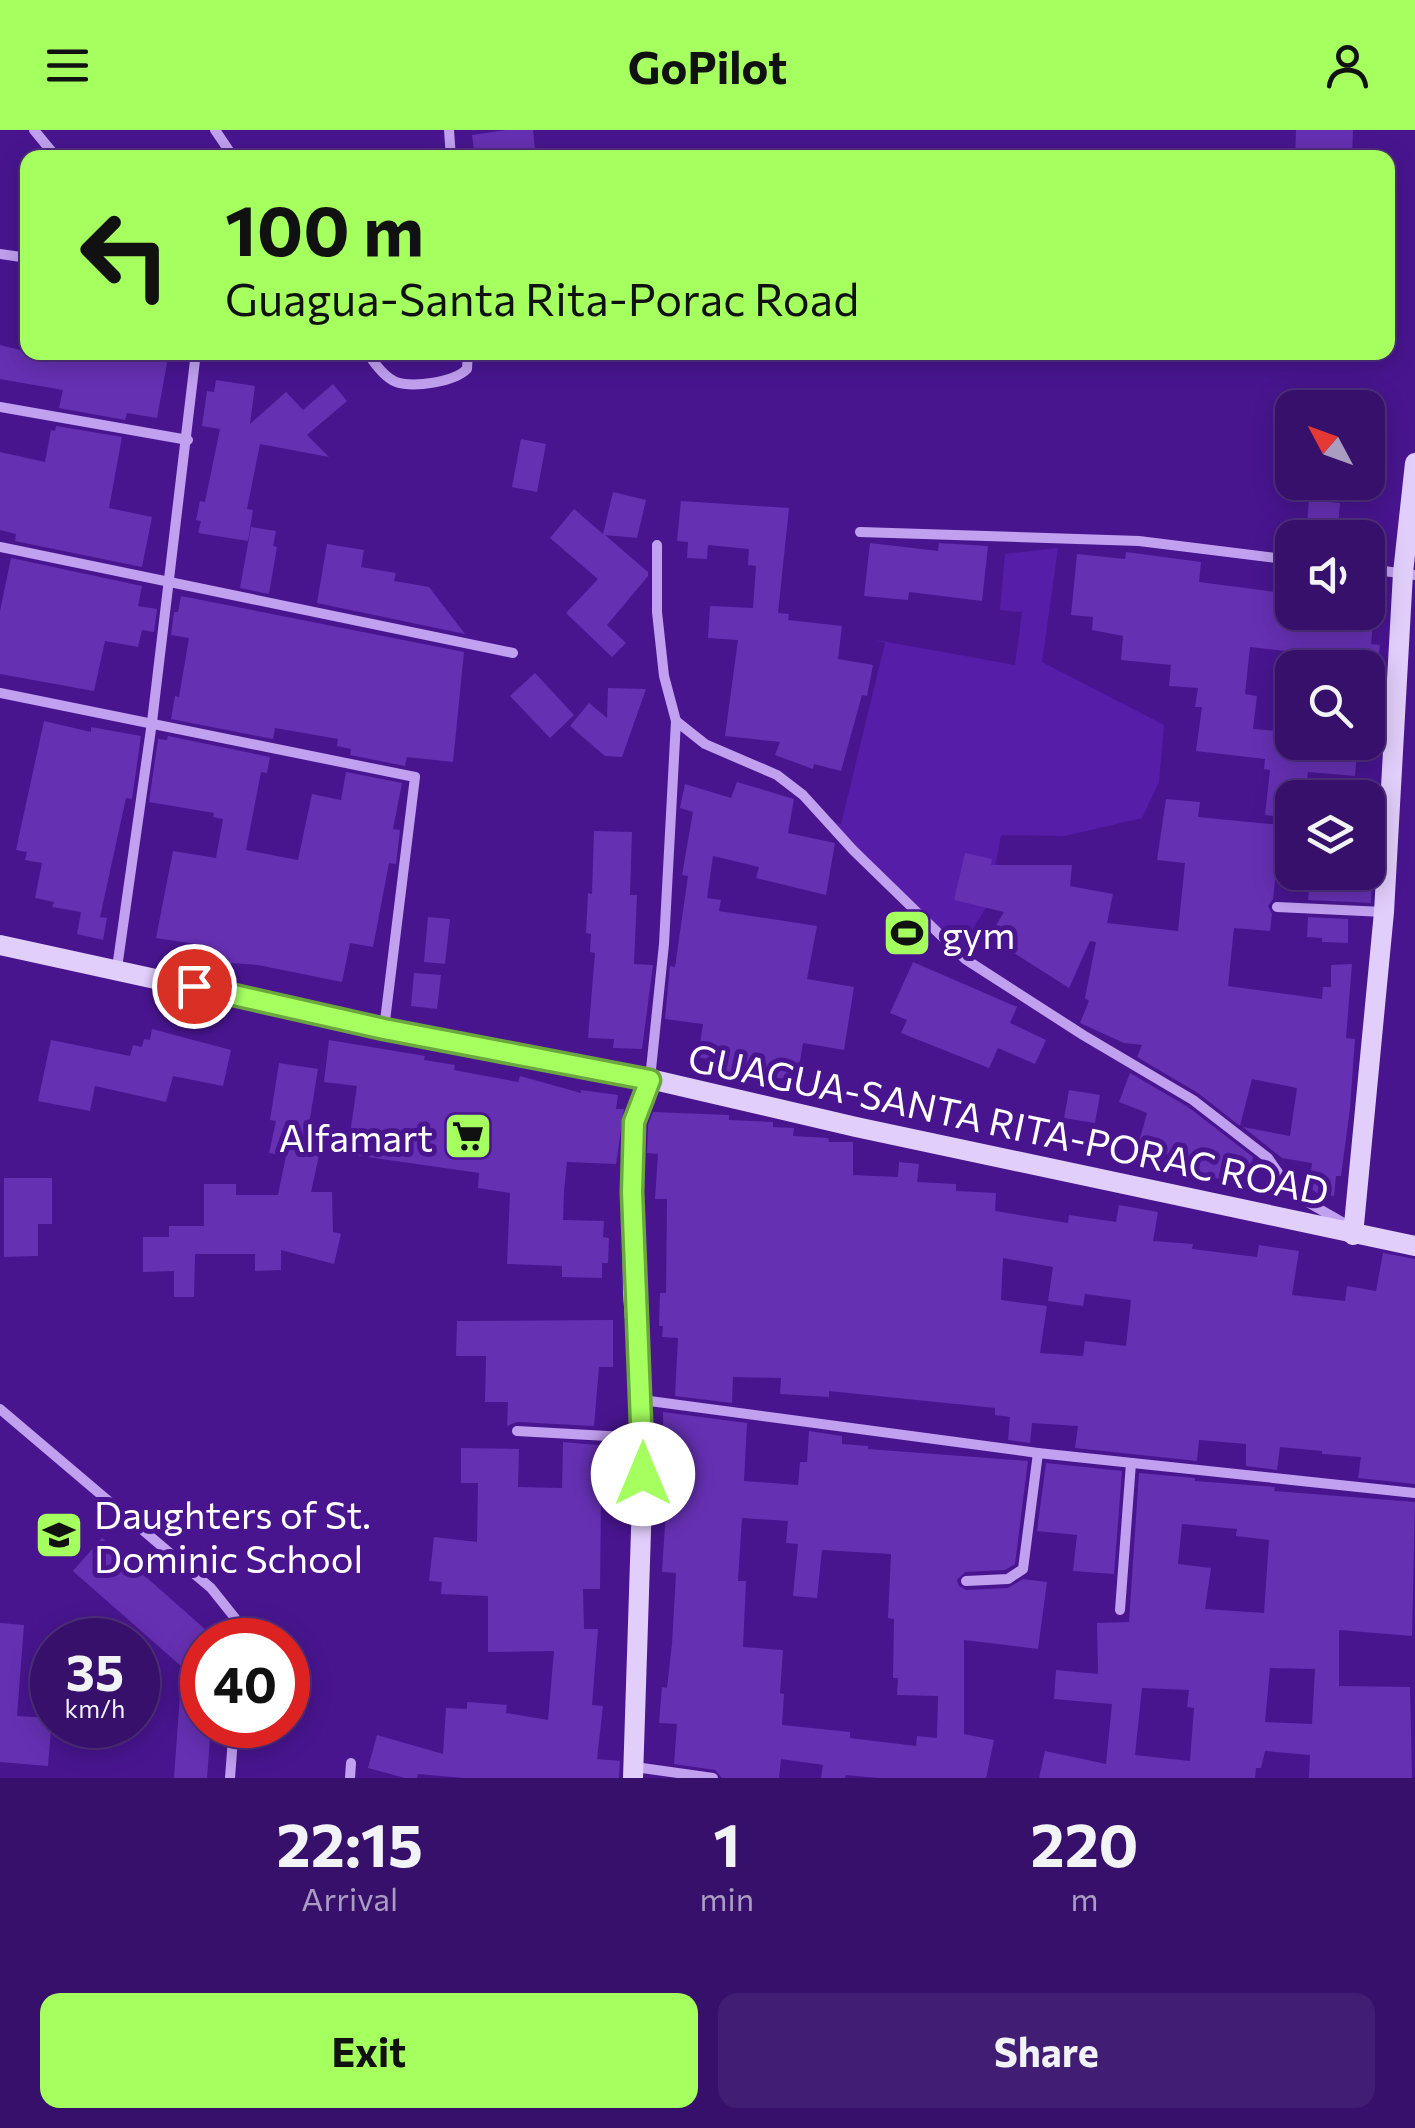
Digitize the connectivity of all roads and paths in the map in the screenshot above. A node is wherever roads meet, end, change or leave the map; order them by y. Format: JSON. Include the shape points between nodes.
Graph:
{"nodes":[{"id":1,"x":34,"y":130,"type":"edge"},
{"id":2,"x":50,"y":150,"type":"edge"},
{"id":3,"x":195,"y":360,"type":"edge"},
{"id":4,"x":374,"y":360,"type":"edge"},
{"id":5,"x":468,"y":360,"type":"edge"},
{"id":6,"x":0,"y":407,"type":"edge"},
{"id":7,"x":188,"y":440,"type":"junction"},
{"id":8,"x":1415,"y":463,"type":"edge"},
{"id":9,"x":860,"y":532,"type":"dead end"},
{"id":10,"x":657,"y":545,"type":"dead end"},
{"id":11,"x":0,"y":548,"type":"edge"},
{"id":12,"x":1275,"y":558,"type":"edge"},
{"id":13,"x":1409,"y":574,"type":"edge"},
{"id":14,"x":168,"y":580,"type":"junction"},
{"id":15,"x":514,"y":653,"type":"dead end"},
{"id":16,"x":0,"y":692,"type":"edge"},
{"id":17,"x":676,"y":721,"type":"junction"},
{"id":18,"x":152,"y":722,"type":"junction"},
{"id":19,"x":1277,"y":906,"type":"dead end"},
{"id":20,"x":1384,"y":912,"type":"junction"},
{"id":21,"x":0,"y":945,"type":"edge"},
{"id":22,"x":117,"y":968,"type":"junction"},
{"id":23,"x":384,"y":1029,"type":"junction"},
{"id":24,"x":650,"y":1080,"type":"junction"},
{"id":25,"x":1353,"y":1232,"type":"junction"},
{"id":26,"x":1415,"y":1246,"type":"edge"},
{"id":27,"x":642,"y":1400,"type":"junction"},
{"id":28,"x":0,"y":1409,"type":"edge"},
{"id":29,"x":517,"y":1430,"type":"dead end"},
{"id":30,"x":644,"y":1438,"type":"junction"},
{"id":31,"x":1038,"y":1453,"type":"junction"},
{"id":32,"x":1131,"y":1463,"type":"junction"},
{"id":33,"x":1415,"y":1493,"type":"edge"},
{"id":34,"x":966,"y":1581,"type":"dead end"},
{"id":35,"x":1120,"y":1610,"type":"dead end"},
{"id":36,"x":235,"y":1618,"type":"edge"},
{"id":37,"x":232,"y":1748,"type":"edge"},
{"id":38,"x":350,"y":1763,"type":"dead end"},
{"id":39,"x":634,"y":1773,"type":"edge"},
{"id":40,"x":230,"y":1778,"type":"edge"},
{"id":41,"x":350,"y":1778,"type":"edge"},
{"id":42,"x":713,"y":1778,"type":"edge"}],
"edges":[{"from":1,"to":2,"type":"street"},
{"from":3,"to":7,"type":"street"},
{"from":4,"to":5,"type":"street","via":[[396,382],[410,383],[461,375]]},
{"from":6,"to":7,"type":"street"},
{"from":7,"to":14,"type":"street"},
{"from":8,"to":13,"type":"street"},
{"from":9,"to":12,"type":"street","via":[[1139,541]]},
{"from":10,"to":17,"type":"street","via":[[664,676]]},
{"from":11,"to":14,"type":"street"},
{"from":13,"to":20,"type":"street"},
{"from":14,"to":15,"type":"street"},
{"from":14,"to":18,"type":"street"},
{"from":16,"to":18,"type":"street"},
{"from":17,"to":24,"type":"street"},
{"from":17,"to":25,"type":"street","via":[[803,795],[965,959],[1193,1100],[1268,1158],[1302,1199]]},
{"from":18,"to":22,"type":"street"},
{"from":18,"to":23,"type":"street","via":[[415,777]]},
{"from":19,"to":20,"type":"street"},
{"from":20,"to":25,"type":"street"},
{"from":21,"to":22,"type":"street","name":"GUAGUA-SANTA RITA-PORAC ROAD"},
{"from":22,"to":23,"type":"street","name":"GUAGUA-SANTA RITA-PORAC ROAD"},
{"from":23,"to":24,"type":"street","name":"GUAGUA-SANTA RITA-PORAC ROAD"},
{"from":24,"to":25,"type":"street","name":"GUAGUA-SANTA RITA-PORAC ROAD"},
{"from":24,"to":27,"type":"street","via":[[633,1140],[633,1293]]},
{"from":25,"to":26,"type":"street","name":"GUAGUA-SANTA RITA-PORAC ROAD"},
{"from":27,"to":30,"type":"street"},
{"from":27,"to":31,"type":"street"},
{"from":28,"to":36,"type":"street","via":[[211,1588]]},
{"from":29,"to":30,"type":"street"},
{"from":30,"to":39,"type":"street"},
{"from":31,"to":32,"type":"street"},
{"from":31,"to":34,"type":"street","via":[[1023,1569],[1008,1579]]},
{"from":32,"to":33,"type":"street"},
{"from":32,"to":35,"type":"street"},
{"from":37,"to":40,"type":"street"},
{"from":38,"to":41,"type":"street"},
{"from":39,"to":42,"type":"street"}]}
